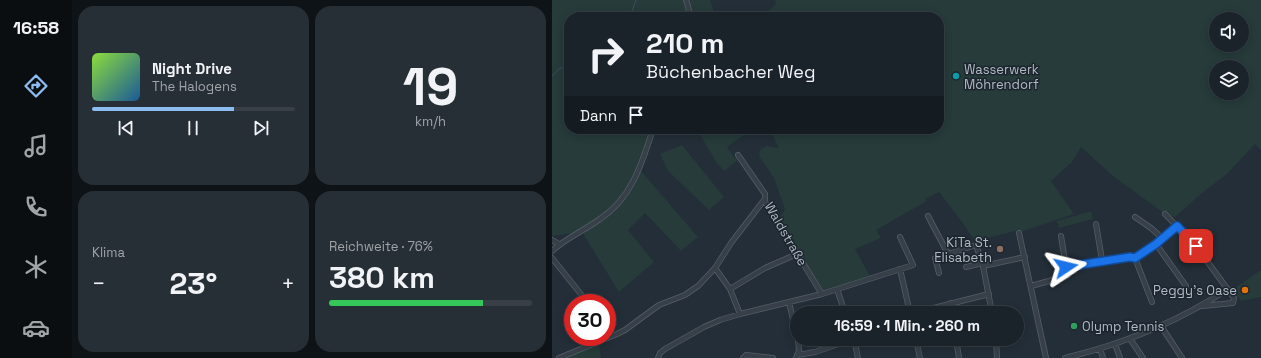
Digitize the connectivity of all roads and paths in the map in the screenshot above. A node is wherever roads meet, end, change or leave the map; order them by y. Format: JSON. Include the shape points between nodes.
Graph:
{"nodes":[{"id":1,"x":686,"y":0,"type":"edge"},
{"id":2,"x":689,"y":12,"type":"edge"},
{"id":3,"x":651,"y":134,"type":"edge"},
{"id":4,"x":738,"y":155,"type":"dead end"},
{"id":5,"x":764,"y":200,"type":"junction"},
{"id":6,"x":1165,"y":214,"type":"dead end"},
{"id":7,"x":928,"y":216,"type":"dead end"},
{"id":8,"x":1135,"y":217,"type":"dead end"},
{"id":9,"x":1096,"y":224,"type":"dead end"},
{"id":10,"x":1177,"y":226,"type":"junction"},
{"id":11,"x":1019,"y":233,"type":"dead end"},
{"id":12,"x":1061,"y":236,"type":"dead end"},
{"id":13,"x":900,"y":237,"type":"dead end"},
{"id":14,"x":1162,"y":238,"type":"junction"},
{"id":15,"x":552,"y":240,"type":"edge"},
{"id":16,"x":559,"y":244,"type":"junction"},
{"id":17,"x":1156,"y":244,"type":"junction"},
{"id":18,"x":552,"y":251,"type":"edge"},
{"id":19,"x":797,"y":254,"type":"junction"},
{"id":20,"x":948,"y":254,"type":"junction"},
{"id":21,"x":1025,"y":256,"type":"junction"},
{"id":22,"x":552,"y":258,"type":"edge"},
{"id":23,"x":1135,"y":258,"type":"junction"},
{"id":24,"x":1102,"y":260,"type":"junction"},
{"id":25,"x":982,"y":264,"type":"junction"},
{"id":26,"x":966,"y":267,"type":"dead end"},
{"id":27,"x":1066,"y":267,"type":"junction"},
{"id":28,"x":715,"y":268,"type":"junction"},
{"id":29,"x":900,"y":269,"type":"junction"},
{"id":30,"x":939,"y":273,"type":"dead end"},
{"id":31,"x":1031,"y":286,"type":"junction"},
{"id":32,"x":1186,"y":286,"type":"dead end"},
{"id":33,"x":730,"y":289,"type":"junction"},
{"id":34,"x":837,"y":289,"type":"junction"},
{"id":35,"x":1228,"y":289,"type":"junction"},
{"id":36,"x":581,"y":294,"type":"edge"},
{"id":37,"x":822,"y":294,"type":"junction"},
{"id":38,"x":990,"y":294,"type":"junction"},
{"id":39,"x":788,"y":302,"type":"junction"},
{"id":40,"x":1152,"y":302,"type":"dead end"},
{"id":41,"x":950,"y":303,"type":"junction"},
{"id":42,"x":843,"y":306,"type":"edge"},
{"id":43,"x":908,"y":306,"type":"edge"},
{"id":44,"x":939,"y":306,"type":"edge"},
{"id":45,"x":951,"y":306,"type":"edge"},
{"id":46,"x":991,"y":306,"type":"edge"},
{"id":47,"x":1201,"y":306,"type":"junction"},
{"id":48,"x":790,"y":310,"type":"edge"},
{"id":49,"x":740,"y":314,"type":"junction"},
{"id":50,"x":1160,"y":326,"type":"junction"},
{"id":51,"x":616,"y":334,"type":"edge"},
{"id":52,"x":1130,"y":338,"type":"junction"},
{"id":53,"x":1115,"y":344,"type":"junction"},
{"id":54,"x":586,"y":346,"type":"edge"},
{"id":55,"x":798,"y":346,"type":"edge"},
{"id":56,"x":833,"y":346,"type":"edge"},
{"id":57,"x":855,"y":346,"type":"edge"},
{"id":58,"x":917,"y":346,"type":"edge"},
{"id":59,"x":957,"y":346,"type":"edge"},
{"id":60,"x":996,"y":346,"type":"edge"},
{"id":61,"x":1100,"y":349,"type":"junction"},
{"id":62,"x":797,"y":356,"type":"edge"},
{"id":63,"x":1083,"y":356,"type":"edge"},
{"id":64,"x":559,"y":358,"type":"edge"},
{"id":65,"x":658,"y":358,"type":"edge"},
{"id":66,"x":743,"y":358,"type":"edge"},
{"id":67,"x":773,"y":358,"type":"edge"},
{"id":68,"x":858,"y":358,"type":"edge"},
{"id":69,"x":920,"y":358,"type":"edge"},
{"id":70,"x":959,"y":358,"type":"edge"},
{"id":71,"x":997,"y":358,"type":"edge"},
{"id":72,"x":1046,"y":358,"type":"edge"},
{"id":73,"x":1065,"y":358,"type":"edge"},
{"id":74,"x":1103,"y":358,"type":"edge"},
{"id":75,"x":1120,"y":358,"type":"edge"},
{"id":76,"x":1143,"y":358,"type":"edge"},
{"id":77,"x":1182,"y":358,"type":"edge"}],
"edges":[{"from":1,"to":2,"type":"street"},
{"from":3,"to":16,"type":"street","via":[[634,182],[622,200],[599,220]]},
{"from":4,"to":5,"type":"street","name":"Waldstraße","via":[[765,194]]},
{"from":5,"to":19,"type":"street","name":"Waldstraße"},
{"from":5,"to":28,"type":"street"},
{"from":6,"to":10,"type":"street"},
{"from":7,"to":20,"type":"street"},
{"from":8,"to":14,"type":"street"},
{"from":9,"to":24,"type":"street"},
{"from":10,"to":14,"type":"street"},
{"from":10,"to":35,"type":"street","via":[[1196,246]]},
{"from":11,"to":21,"type":"street"},
{"from":12,"to":27,"type":"street"},
{"from":13,"to":29,"type":"street","via":[[913,264]]},
{"from":14,"to":17,"type":"street"},
{"from":15,"to":16,"type":"street"},
{"from":16,"to":18,"type":"street"},
{"from":17,"to":23,"type":"street"},
{"from":17,"to":32,"type":"street"},
{"from":19,"to":33,"type":"street","via":[[765,268]]},
{"from":19,"to":37,"type":"street","name":"Waldstraße"},
{"from":20,"to":25,"type":"street","via":[[976,245]]},
{"from":20,"to":30,"type":"street","via":[[935,258]]},
{"from":21,"to":25,"type":"street"},
{"from":21,"to":31,"type":"street"},
{"from":22,"to":36,"type":"street"},
{"from":23,"to":24,"type":"street"},
{"from":23,"to":40,"type":"street"},
{"from":24,"to":27,"type":"street"},
{"from":25,"to":26,"type":"street"},
{"from":25,"to":38,"type":"street"},
{"from":27,"to":31,"type":"street","via":[[1067,276]]},
{"from":28,"to":33,"type":"street"},
{"from":28,"to":51,"type":"street","via":[[692,291],[660,305]]},
{"from":29,"to":34,"type":"street"},
{"from":29,"to":43,"type":"street"},
{"from":31,"to":72,"type":"street"},
{"from":33,"to":49,"type":"street"},
{"from":34,"to":37,"type":"street"},
{"from":34,"to":42,"type":"street"},
{"from":35,"to":47,"type":"street"},
{"from":35,"to":47,"type":"street","via":[[1234,298],[1233,303]]},
{"from":37,"to":39,"type":"street"},
{"from":38,"to":41,"type":"street"},
{"from":38,"to":46,"type":"street"},
{"from":39,"to":48,"type":"street"},
{"from":39,"to":49,"type":"street"},
{"from":41,"to":44,"type":"street"},
{"from":41,"to":45,"type":"street"},
{"from":47,"to":50,"type":"street"},
{"from":49,"to":65,"type":"street","via":[[704,327],[665,349]]},
{"from":50,"to":52,"type":"street"},
{"from":50,"to":77,"type":"street"},
{"from":52,"to":53,"type":"street"},
{"from":52,"to":76,"type":"street"},
{"from":53,"to":61,"type":"street"},
{"from":53,"to":75,"type":"street"},
{"from":54,"to":64,"type":"street"},
{"from":55,"to":62,"type":"street"},
{"from":56,"to":62,"type":"street"},
{"from":57,"to":68,"type":"street"},
{"from":58,"to":69,"type":"street"},
{"from":59,"to":70,"type":"street"},
{"from":60,"to":71,"type":"street"},
{"from":61,"to":63,"type":"street"},
{"from":61,"to":74,"type":"street"},
{"from":63,"to":73,"type":"street"},
{"from":66,"to":67,"type":"street","via":[[746,355]]}]}
